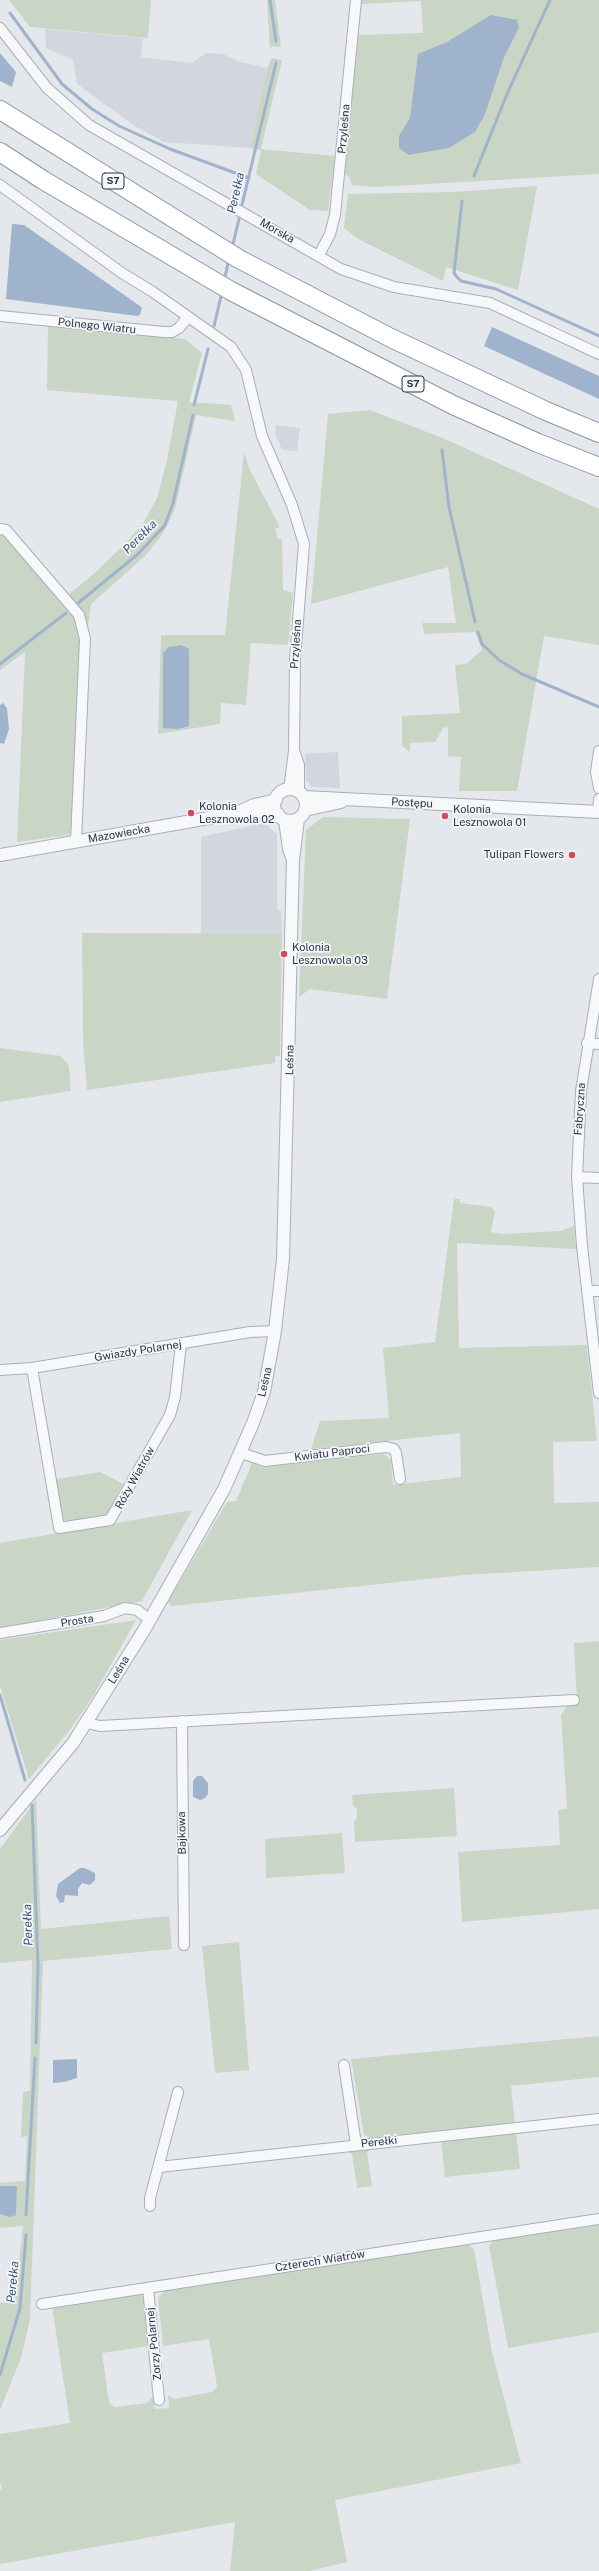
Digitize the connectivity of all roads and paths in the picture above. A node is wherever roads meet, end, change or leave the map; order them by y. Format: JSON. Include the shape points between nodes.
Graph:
{"nodes":[{"id":1,"x":356,"y":0,"type":"edge"},
{"id":2,"x":0,"y":28,"type":"edge"},
{"id":3,"x":0,"y":110,"type":"edge"},
{"id":4,"x":0,"y":152,"type":"edge"},
{"id":5,"x":0,"y":185,"type":"edge"},
{"id":6,"x":319,"y":255,"type":"junction"},
{"id":7,"x":0,"y":316,"type":"edge"},
{"id":8,"x":188,"y":317,"type":"junction"},
{"id":9,"x":599,"y":354,"type":"edge"},
{"id":10,"x":599,"y":433,"type":"edge"},
{"id":11,"x":599,"y":467,"type":"edge"},
{"id":12,"x":0,"y":529,"type":"edge"},
{"id":13,"x":599,"y":751,"type":"edge"},
{"id":14,"x":599,"y":788,"type":"edge"},
{"id":15,"x":297,"y":793,"type":"junction"},
{"id":16,"x":276,"y":800,"type":"junction"},
{"id":17,"x":346,"y":800,"type":"junction"},
{"id":18,"x":599,"y":807,"type":"edge"},
{"id":19,"x":237,"y":813,"type":"junction"},
{"id":20,"x":302,"y":814,"type":"junction"},
{"id":21,"x":281,"y":817,"type":"junction"},
{"id":22,"x":76,"y":841,"type":"junction"},
{"id":23,"x":0,"y":854,"type":"edge"},
{"id":24,"x":293,"y":860,"type":"junction"},
{"id":25,"x":599,"y":979,"type":"edge"},
{"id":26,"x":587,"y":1043,"type":"junction"},
{"id":27,"x":599,"y":1044,"type":"edge"},
{"id":28,"x":578,"y":1176,"type":"junction"},
{"id":29,"x":599,"y":1178,"type":"edge"},
{"id":30,"x":587,"y":1291,"type":"junction"},
{"id":31,"x":599,"y":1291,"type":"edge"},
{"id":32,"x":275,"y":1331,"type":"junction"},
{"id":33,"x":181,"y":1344,"type":"junction"},
{"id":34,"x":32,"y":1368,"type":"junction"},
{"id":35,"x":0,"y":1370,"type":"edge"},
{"id":36,"x":599,"y":1393,"type":"edge"},
{"id":37,"x":240,"y":1454,"type":"junction"},
{"id":38,"x":400,"y":1479,"type":"dead end"},
{"id":39,"x":150,"y":1620,"type":"junction"},
{"id":40,"x":0,"y":1634,"type":"edge"},
{"id":41,"x":574,"y":1700,"type":"dead end"},
{"id":42,"x":182,"y":1721,"type":"junction"},
{"id":43,"x":87,"y":1723,"type":"junction"},
{"id":44,"x":0,"y":1830,"type":"edge"},
{"id":45,"x":184,"y":1945,"type":"dead end"},
{"id":46,"x":344,"y":2065,"type":"dead end"},
{"id":47,"x":178,"y":2092,"type":"dead end"},
{"id":48,"x":599,"y":2119,"type":"edge"},
{"id":49,"x":356,"y":2144,"type":"junction"},
{"id":50,"x":159,"y":2167,"type":"junction"},
{"id":51,"x":150,"y":2206,"type":"dead end"},
{"id":52,"x":599,"y":2219,"type":"edge"},
{"id":53,"x":148,"y":2288,"type":"junction"},
{"id":54,"x":42,"y":2304,"type":"dead end"},
{"id":55,"x":159,"y":2400,"type":"dead end"}],
"edges":[{"from":1,"to":6,"type":"street","name":"Przyleśna","via":[[335,215],[330,234]]},
{"from":2,"to":6,"type":"street","name":"Morska","via":[[47,88],[89,125]]},
{"from":3,"to":10,"type":"highway","number":"S7","via":[[232,256],[390,338]]},
{"from":4,"to":11,"type":"highway","number":"S7","via":[[225,288],[453,405]]},
{"from":5,"to":8,"type":"street","name":"Przyleśna"},
{"from":6,"to":9,"type":"street","name":"Morska","via":[[341,269],[394,287],[490,303]]},
{"from":7,"to":8,"type":"street","name":"Polnego Wiatru","via":[[164,332],[172,332],[179,328]]},
{"from":8,"to":15,"type":"street","name":"Przyleśna","via":[[234,351],[246,370],[262,436],[303,536],[304,554],[295,659],[294,752],[298,765]]},
{"from":12,"to":22,"type":"street","via":[[6,530],[79,615],[85,639]]},
{"from":13,"to":14,"type":"street","via":[[596,772]]},
{"from":15,"to":16,"type":"street","via":[[280,794]]},
{"from":15,"to":17,"type":"street","name":"Postępu"},
{"from":15,"to":20,"type":"street","name":"Leśna"},
{"from":16,"to":19,"type":"street","name":"Mazowiecka","via":[[254,805]]},
{"from":16,"to":21,"type":"street","name":"Leśna"},
{"from":17,"to":18,"type":"street","name":"Postępu"},
{"from":17,"to":20,"type":"street","name":"Postępu"},
{"from":19,"to":21,"type":"street","name":"Mazowiecka"},
{"from":19,"to":22,"type":"street","name":"Mazowiecka"},
{"from":20,"to":21,"type":"street","name":"Postępu"},
{"from":20,"to":24,"type":"street","name":"Leśna"},
{"from":21,"to":24,"type":"street","name":"Leśna"},
{"from":22,"to":23,"type":"street","name":"Mazowiecka"},
{"from":24,"to":32,"type":"street","name":"Leśna","via":[[285,1203],[281,1282]]},
{"from":25,"to":26,"type":"street","name":"Fabryczna"},
{"from":26,"to":27,"type":"street"},
{"from":26,"to":28,"type":"street","name":"Fabryczna","via":[[581,1091]]},
{"from":28,"to":29,"type":"street"},
{"from":28,"to":30,"type":"street","name":"Fabryczna","via":[[579,1222]]},
{"from":30,"to":31,"type":"street"},
{"from":30,"to":36,"type":"street","name":"Fabryczna"},
{"from":32,"to":33,"type":"street","name":"Gwiazdy Polarnej","via":[[250,1332]]},
{"from":32,"to":37,"type":"street","name":"Leśna","via":[[264,1392]]},
{"from":33,"to":34,"type":"street","name":"Gwiazdy Polarnej"},
{"from":33,"to":34,"type":"street","name":"Róży Wiatrów","via":[[175,1397],[170,1415],[110,1520],[58,1528]]},
{"from":34,"to":35,"type":"street","name":"Gwiazdy Polarnej"},
{"from":37,"to":38,"type":"street","name":"Kwiatu Paproci","via":[[265,1461],[386,1446],[394,1449],[396,1453]]},
{"from":37,"to":39,"type":"street","name":"Leśna","via":[[212,1512]]},
{"from":39,"to":40,"type":"street","name":"Prosta","via":[[136,1610],[125,1608],[104,1616]]},
{"from":39,"to":43,"type":"street","name":"Leśna"},
{"from":41,"to":42,"type":"street"},
{"from":42,"to":43,"type":"street","via":[[100,1726]]},
{"from":42,"to":45,"type":"street","name":"Bajkowa"},
{"from":43,"to":44,"type":"street","name":"Leśna","via":[[57,1764]]},
{"from":46,"to":49,"type":"street"},
{"from":47,"to":50,"type":"street"},
{"from":48,"to":49,"type":"street","name":"Perełki"},
{"from":49,"to":50,"type":"street","name":"Perełki"},
{"from":50,"to":51,"type":"street"},
{"from":52,"to":53,"type":"street","name":"Czterech Wiatrów"},
{"from":53,"to":54,"type":"street","name":"Czterech Wiatrów"},
{"from":53,"to":55,"type":"street","name":"Zorzy Polarnej"}]}
